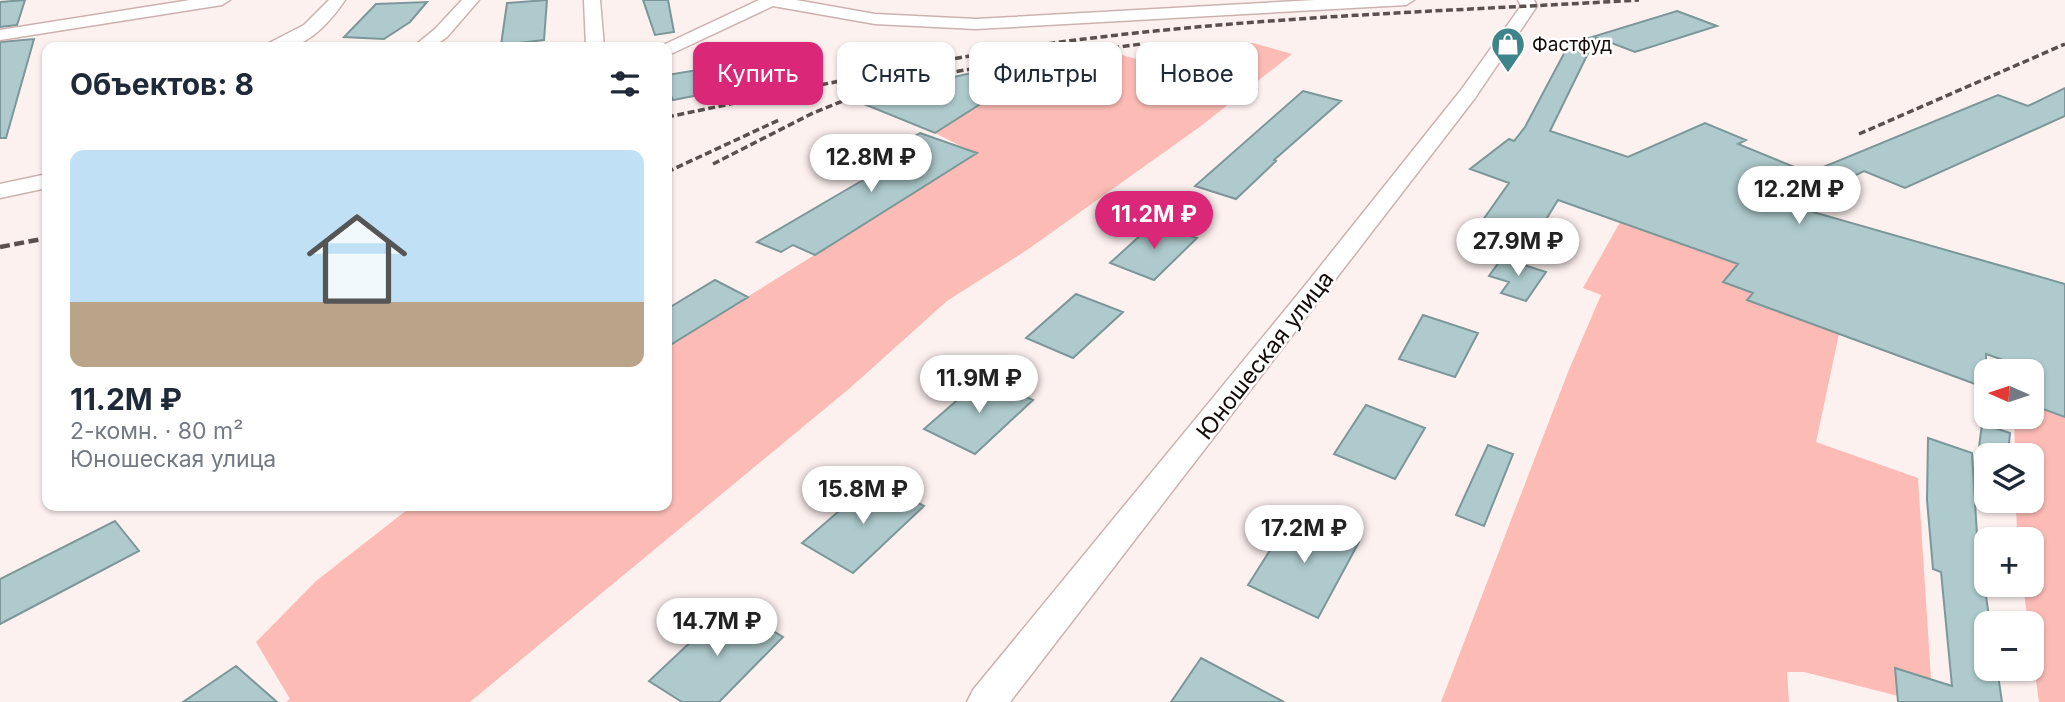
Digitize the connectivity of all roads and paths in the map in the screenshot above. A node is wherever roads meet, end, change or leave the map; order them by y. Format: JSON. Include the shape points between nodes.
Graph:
{"nodes":[{"id":1,"x":132,"y":0,"type":"edge"},
{"id":2,"x":222,"y":0,"type":"edge"},
{"id":3,"x":337,"y":0,"type":"edge"},
{"id":4,"x":471,"y":0,"type":"edge"},
{"id":5,"x":592,"y":0,"type":"edge"},
{"id":6,"x":1406,"y":0,"type":"edge"},
{"id":7,"x":1526,"y":0,"type":"edge"},
{"id":8,"x":769,"y":1,"type":"edge"},
{"id":9,"x":1355,"y":2,"type":"edge"},
{"id":10,"x":90,"y":15,"type":"edge"},
{"id":11,"x":0,"y":21,"type":"edge"},
{"id":12,"x":0,"y":35,"type":"edge"},
{"id":13,"x":285,"y":42,"type":"edge"},
{"id":14,"x":429,"y":42,"type":"edge"},
{"id":15,"x":595,"y":42,"type":"edge"},
{"id":16,"x":672,"y":47,"type":"edge"},
{"id":17,"x":42,"y":182,"type":"edge"},
{"id":18,"x":0,"y":191,"type":"edge"},
{"id":19,"x":987,"y":702,"type":"edge"}],
"edges":[{"from":1,"to":10,"type":"street"},
{"from":2,"to":10,"type":"street"},
{"from":3,"to":13,"type":"street","via":[[311,29]]},
{"from":4,"to":14,"type":"street"},
{"from":5,"to":15,"type":"street"},
{"from":6,"to":9,"type":"street"},
{"from":7,"to":19,"type":"street","name":"Юношеская улица","via":[[1529,6],[1517,26],[1438,131],[1226,406]]},
{"from":8,"to":9,"type":"street","via":[[906,22],[976,24]]},
{"from":8,"to":16,"type":"street"},
{"from":10,"to":11,"type":"street"},
{"from":10,"to":12,"type":"street"},
{"from":17,"to":18,"type":"street"}]}
